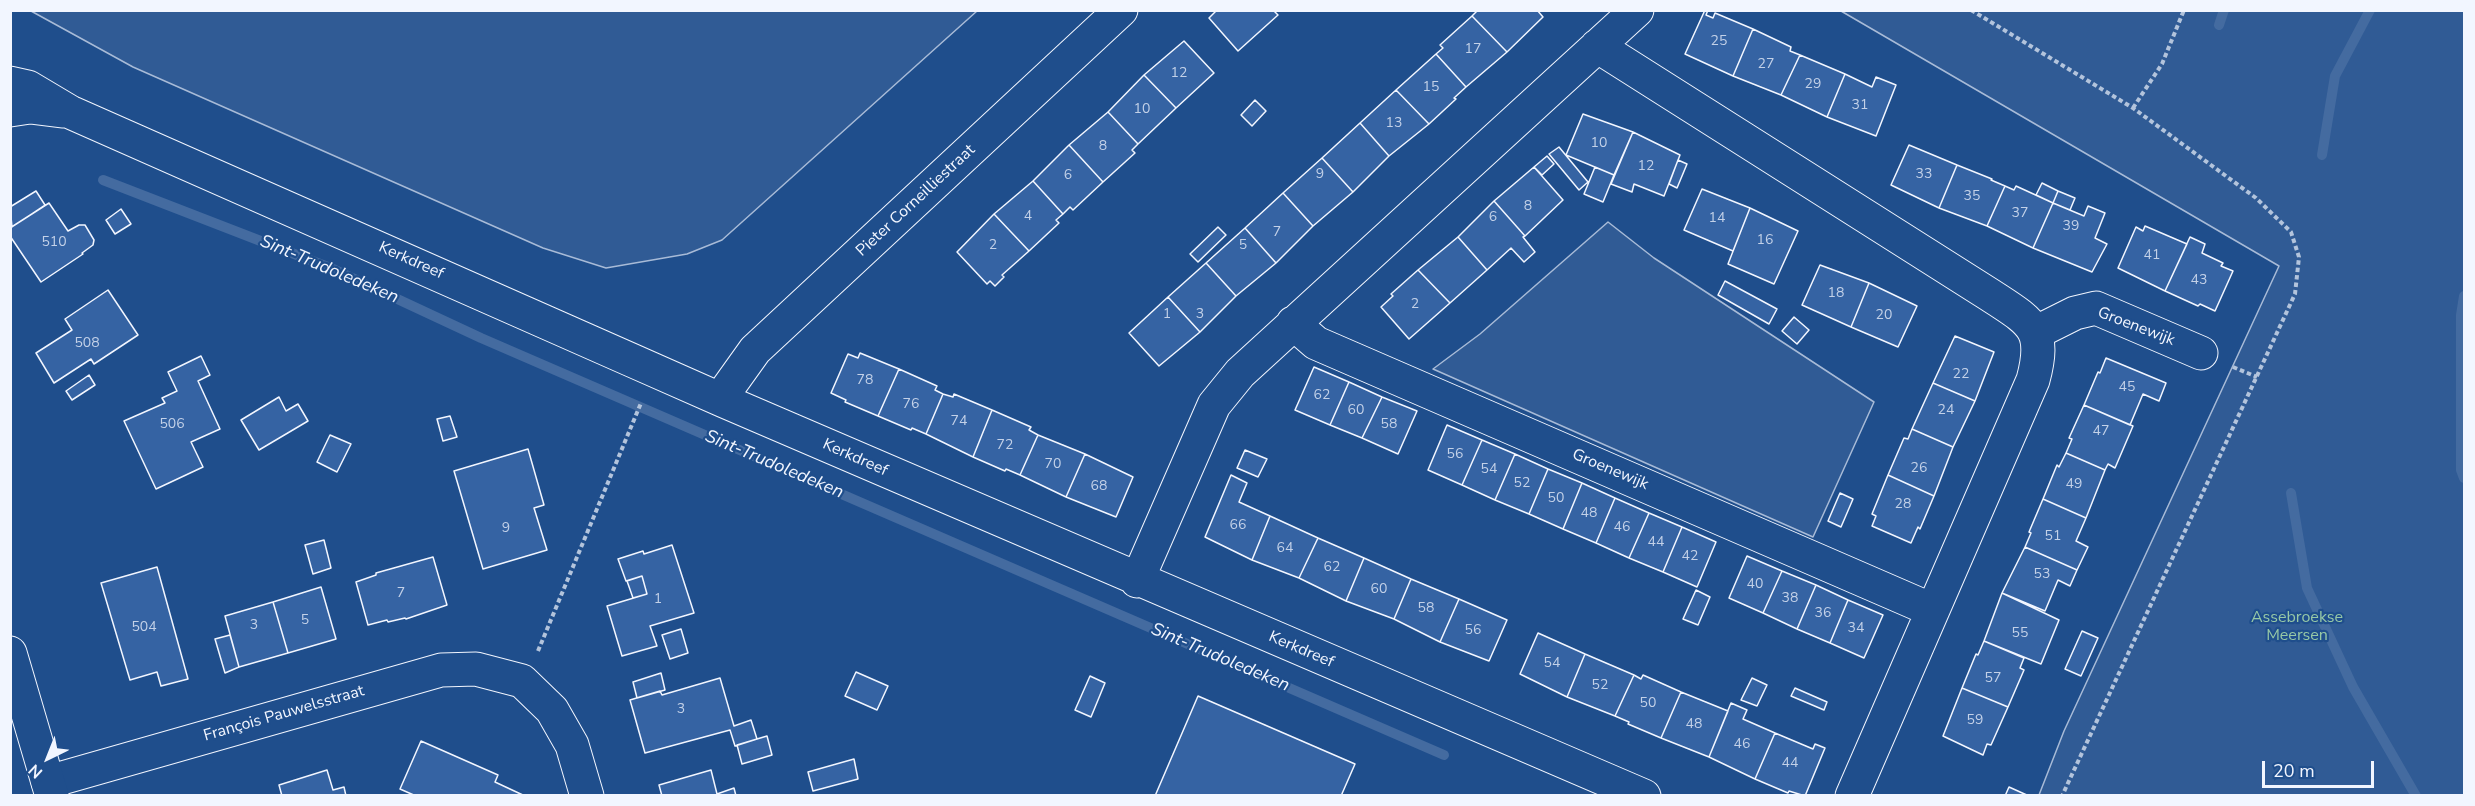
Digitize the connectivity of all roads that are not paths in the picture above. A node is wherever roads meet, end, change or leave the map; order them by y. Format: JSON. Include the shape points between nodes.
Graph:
{"nodes":[{"id":1,"x":1121,"y":10,"type":"edge"},
{"id":2,"x":1636,"y":10,"type":"edge"},
{"id":3,"x":1598,"y":46,"type":"junction"},
{"id":4,"x":10,"y":83,"type":"edge"},
{"id":5,"x":10,"y":110,"type":"edge"},
{"id":6,"x":70,"y":112,"type":"junction"},
{"id":7,"x":1293,"y":323,"type":"junction"},
{"id":8,"x":2037,"y":332,"type":"junction"},
{"id":9,"x":2202,"y":353,"type":"dead end"},
{"id":10,"x":720,"y":399,"type":"junction"},
{"id":11,"x":1137,"y":581,"type":"junction"},
{"id":12,"x":1932,"y":610,"type":"junction"},
{"id":13,"x":10,"y":653,"type":"edge"},
{"id":14,"x":50,"y":789,"type":"edge"},
{"id":15,"x":587,"y":795,"type":"edge"},
{"id":16,"x":1644,"y":795,"type":"edge"},
{"id":17,"x":1852,"y":795,"type":"edge"}],
"edges":[{"from":1,"to":10,"type":"street","name":"Pieter Corneilliestraat","via":[[755,350]]},
{"from":2,"to":3,"type":"street"},
{"from":3,"to":7,"type":"street"},
{"from":3,"to":8,"type":"street","via":[[1990,295]]},
{"from":4,"to":6,"type":"street","name":"Kerkdreef","via":[[28,87]]},
{"from":5,"to":6,"type":"street","name":"Kerkdreef","via":[[30,107]]},
{"from":6,"to":10,"type":"street","name":"Kerkdreef"},
{"from":7,"to":11,"type":"street","via":[[1240,373],[1214,405]]},
{"from":7,"to":12,"type":"street","name":"Groenewijk","via":[[1316,343]]},
{"from":8,"to":9,"type":"street","name":"Groenewijk","via":[[2096,308]]},
{"from":8,"to":12,"type":"street","via":[[2040,356],[2033,380]]},
{"from":10,"to":11,"type":"street","name":"Kerkdreef"},
{"from":11,"to":16,"type":"street","name":"Kerkdreef"},
{"from":12,"to":17,"type":"street"},
{"from":13,"to":14,"type":"street"},
{"from":14,"to":15,"type":"street","name":"François Pauwelsstraat","via":[[441,670],[476,669],[522,681],[552,710],[572,746]]}]}
